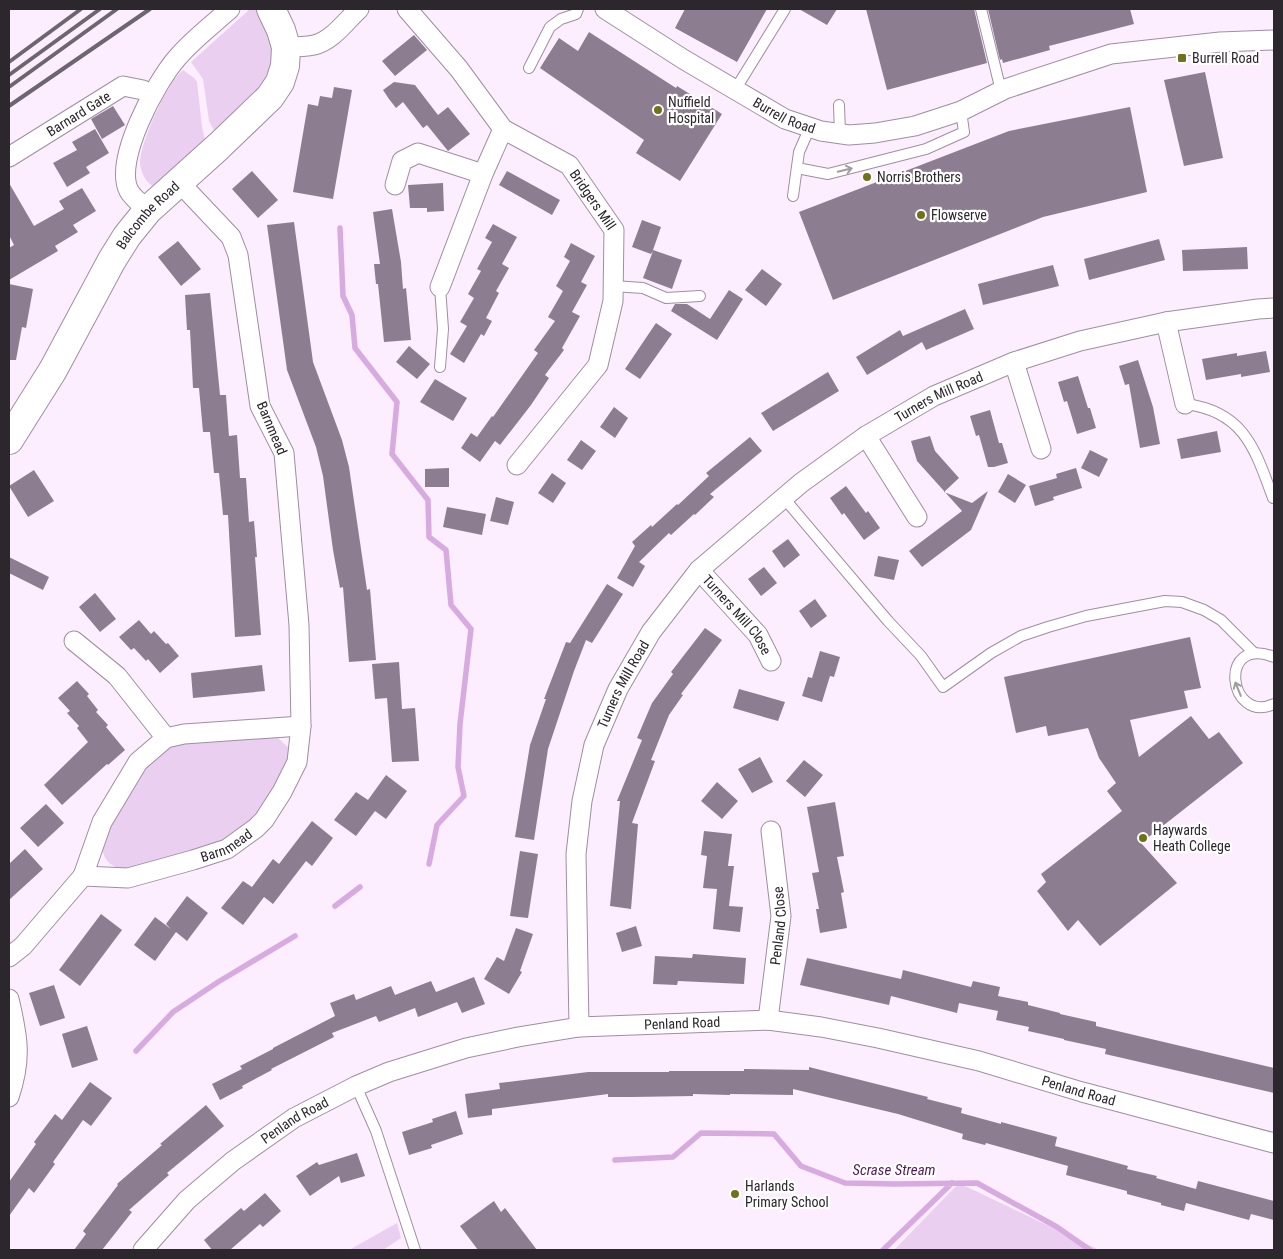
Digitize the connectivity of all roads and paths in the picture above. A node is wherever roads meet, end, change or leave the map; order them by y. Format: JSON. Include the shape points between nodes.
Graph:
{"nodes":[{"id":1,"x":230,"y":9,"type":"edge"},
{"id":2,"x":271,"y":9,"type":"edge"},
{"id":3,"x":359,"y":9,"type":"edge"},
{"id":4,"x":407,"y":9,"type":"edge"},
{"id":5,"x":578,"y":9,"type":"edge"},
{"id":6,"x":605,"y":9,"type":"edge"},
{"id":7,"x":784,"y":9,"type":"edge"},
{"id":8,"x":981,"y":9,"type":"edge"},
{"id":9,"x":1274,"y":40,"type":"edge"},
{"id":10,"x":286,"y":47,"type":"junction"},
{"id":11,"x":529,"y":68,"type":"dead end"},
{"id":12,"x":734,"y":90,"type":"junction"},
{"id":13,"x":1001,"y":92,"type":"junction"},
{"id":14,"x":151,"y":96,"type":"junction"},
{"id":15,"x":839,"y":105,"type":"dead end"},
{"id":16,"x":961,"y":111,"type":"junction"},
{"id":17,"x":810,"y":127,"type":"junction"},
{"id":18,"x":503,"y":128,"type":"junction"},
{"id":19,"x":840,"y":134,"type":"junction"},
{"id":20,"x":9,"y":157,"type":"edge"},
{"id":21,"x":797,"y":168,"type":"junction"},
{"id":22,"x":483,"y":174,"type":"junction"},
{"id":23,"x":179,"y":182,"type":"junction"},
{"id":24,"x":395,"y":185,"type":"dead end"},
{"id":25,"x":793,"y":196,"type":"dead end"},
{"id":26,"x":148,"y":210,"type":"junction"},
{"id":27,"x":613,"y":286,"type":"junction"},
{"id":28,"x":440,"y":288,"type":"joint"},
{"id":29,"x":700,"y":296,"type":"dead end"},
{"id":30,"x":1274,"y":308,"type":"edge"},
{"id":31,"x":1166,"y":322,"type":"junction"},
{"id":32,"x":1014,"y":362,"type":"junction"},
{"id":33,"x":440,"y":366,"type":"dead end"},
{"id":34,"x":1185,"y":404,"type":"joint"},
{"id":35,"x":16,"y":413,"type":"edge"},
{"id":36,"x":866,"y":436,"type":"junction"},
{"id":37,"x":9,"y":440,"type":"edge"},
{"id":38,"x":1041,"y":449,"type":"dead end"},
{"id":39,"x":517,"y":464,"type":"dead end"},
{"id":40,"x":783,"y":497,"type":"junction"},
{"id":41,"x":1273,"y":498,"type":"dead end"},
{"id":42,"x":916,"y":517,"type":"dead end"},
{"id":43,"x":699,"y":570,"type":"junction"},
{"id":44,"x":74,"y":641,"type":"dead end"},
{"id":45,"x":1253,"y":652,"type":"junction"},
{"id":46,"x":1274,"y":657,"type":"edge"},
{"id":47,"x":771,"y":661,"type":"dead end"},
{"id":48,"x":1274,"y":704,"type":"edge"},
{"id":49,"x":301,"y":726,"type":"junction"},
{"id":50,"x":166,"y":738,"type":"junction"},
{"id":51,"x":771,"y":831,"type":"dead end"},
{"id":52,"x":83,"y":876,"type":"junction"},
{"id":53,"x":9,"y":957,"type":"edge"},
{"id":54,"x":9,"y":999,"type":"edge"},
{"id":55,"x":768,"y":1020,"type":"junction"},
{"id":56,"x":579,"y":1027,"type":"junction"},
{"id":57,"x":356,"y":1086,"type":"junction"},
{"id":58,"x":9,"y":1097,"type":"edge"},
{"id":59,"x":1274,"y":1143,"type":"edge"},
{"id":60,"x":143,"y":1250,"type":"edge"},
{"id":61,"x":415,"y":1250,"type":"edge"}],
"edges":[{"from":1,"to":14,"type":"street","via":[[178,58]]},
{"from":2,"to":10,"type":"street","name":"Balcombe Road"},
{"from":3,"to":10,"type":"street","via":[[325,40]]},
{"from":4,"to":18,"type":"street","name":"Bridgers Mill","via":[[459,69]]},
{"from":5,"to":11,"type":"lane","via":[[576,14],[550,27]]},
{"from":6,"to":12,"type":"street","name":"Burrell Road"},
{"from":7,"to":12,"type":"lane"},
{"from":8,"to":13,"type":"lane"},
{"from":9,"to":13,"type":"street","name":"Burrell Road","via":[[1220,42],[1110,54]]},
{"from":10,"to":23,"type":"street","name":"Balcombe Road","via":[[283,74],[270,97]]},
{"from":12,"to":17,"type":"street","name":"Burrell Road","via":[[785,119]]},
{"from":13,"to":16,"type":"street","name":"Burrell Road"},
{"from":14,"to":20,"type":"street","name":"Barnard Gate","via":[[143,90],[123,86]]},
{"from":14,"to":26,"type":"street","via":[[125,165],[129,191]]},
{"from":15,"to":19,"type":"lane"},
{"from":16,"to":19,"type":"street","name":"Burrell Road","via":[[915,126],[875,133]]},
{"from":21,"to":16,"type":"lane","one_way":true,"via":[[828,174],[926,149],[964,132]]},
{"from":17,"to":19,"type":"street","name":"Burrell Road"},
{"from":17,"to":21,"type":"lane"},
{"from":18,"to":22,"type":"street"},
{"from":18,"to":27,"type":"street","name":"Bridgers Mill","via":[[569,165],[614,230]]},
{"from":21,"to":25,"type":"lane"},
{"from":22,"to":24,"type":"street","via":[[418,153],[402,161]]},
{"from":22,"to":28,"type":"street"},
{"from":23,"to":26,"type":"street","name":"Balcombe Road"},
{"from":23,"to":49,"type":"street","name":"Barnmead","via":[[231,237],[238,255],[260,406],[284,452],[299,625]]},
{"from":26,"to":35,"type":"street","name":"Balcombe Road","via":[[112,260],[53,370]]},
{"from":27,"to":29,"type":"lane","via":[[643,288],[666,298]]},
{"from":27,"to":39,"type":"street","name":"Bridgers Mill","via":[[613,300],[598,365]]},
{"from":28,"to":33,"type":"lane","via":[[443,329]]},
{"from":30,"to":31,"type":"street","name":"Turners Mill Road"},
{"from":31,"to":32,"type":"street","name":"Turners Mill Road","via":[[1080,341]]},
{"from":31,"to":34,"type":"street"},
{"from":32,"to":36,"type":"street","name":"Turners Mill Road","via":[[934,396]]},
{"from":32,"to":38,"type":"street"},
{"from":34,"to":41,"type":"lane","via":[[1203,406],[1233,422],[1247,437]]},
{"from":35,"to":37,"type":"street","name":"Balcombe Road"},
{"from":36,"to":40,"type":"street","name":"Turners Mill Road"},
{"from":36,"to":42,"type":"street"},
{"from":40,"to":43,"type":"street","name":"Turners Mill Road"},
{"from":40,"to":45,"type":"lane","via":[[888,622],[921,656],[943,687],[991,652],[1022,636],[1086,616],[1165,601],[1182,602],[1204,610],[1221,620]]},
{"from":43,"to":47,"type":"street","name":"Turners Mill Close","via":[[758,635]]},
{"from":43,"to":56,"type":"street","name":"Turners Mill Road","via":[[651,632],[618,689],[594,745],[582,801],[576,854]]},
{"from":44,"to":50,"type":"street","via":[[117,676]]},
{"from":45,"to":46,"type":"lane"},
{"from":48,"to":45,"type":"lane","one_way":true,"via":[[1266,708],[1254,707],[1235,686],[1235,669]]},
{"from":49,"to":50,"type":"street"},
{"from":49,"to":52,"type":"street","name":"Barnmead","via":[[297,762],[282,792],[256,828],[227,849],[128,878]]},
{"from":50,"to":52,"type":"street","via":[[138,762],[102,822]]},
{"from":51,"to":55,"type":"street","name":"Penland Close","via":[[781,916]]},
{"from":52,"to":53,"type":"street","via":[[23,946]]},
{"from":54,"to":58,"type":"street","via":[[18,1040],[15,1080]]},
{"from":55,"to":56,"type":"street","name":"Penland Road"},
{"from":55,"to":59,"type":"street","name":"Penland Road","via":[[869,1036],[979,1061]]},
{"from":56,"to":57,"type":"street","name":"Penland Road","via":[[466,1048]]},
{"from":57,"to":60,"type":"street","name":"Penland Road","via":[[294,1118],[233,1161],[187,1200]]},
{"from":57,"to":61,"type":"lane","via":[[376,1131]]}]}
